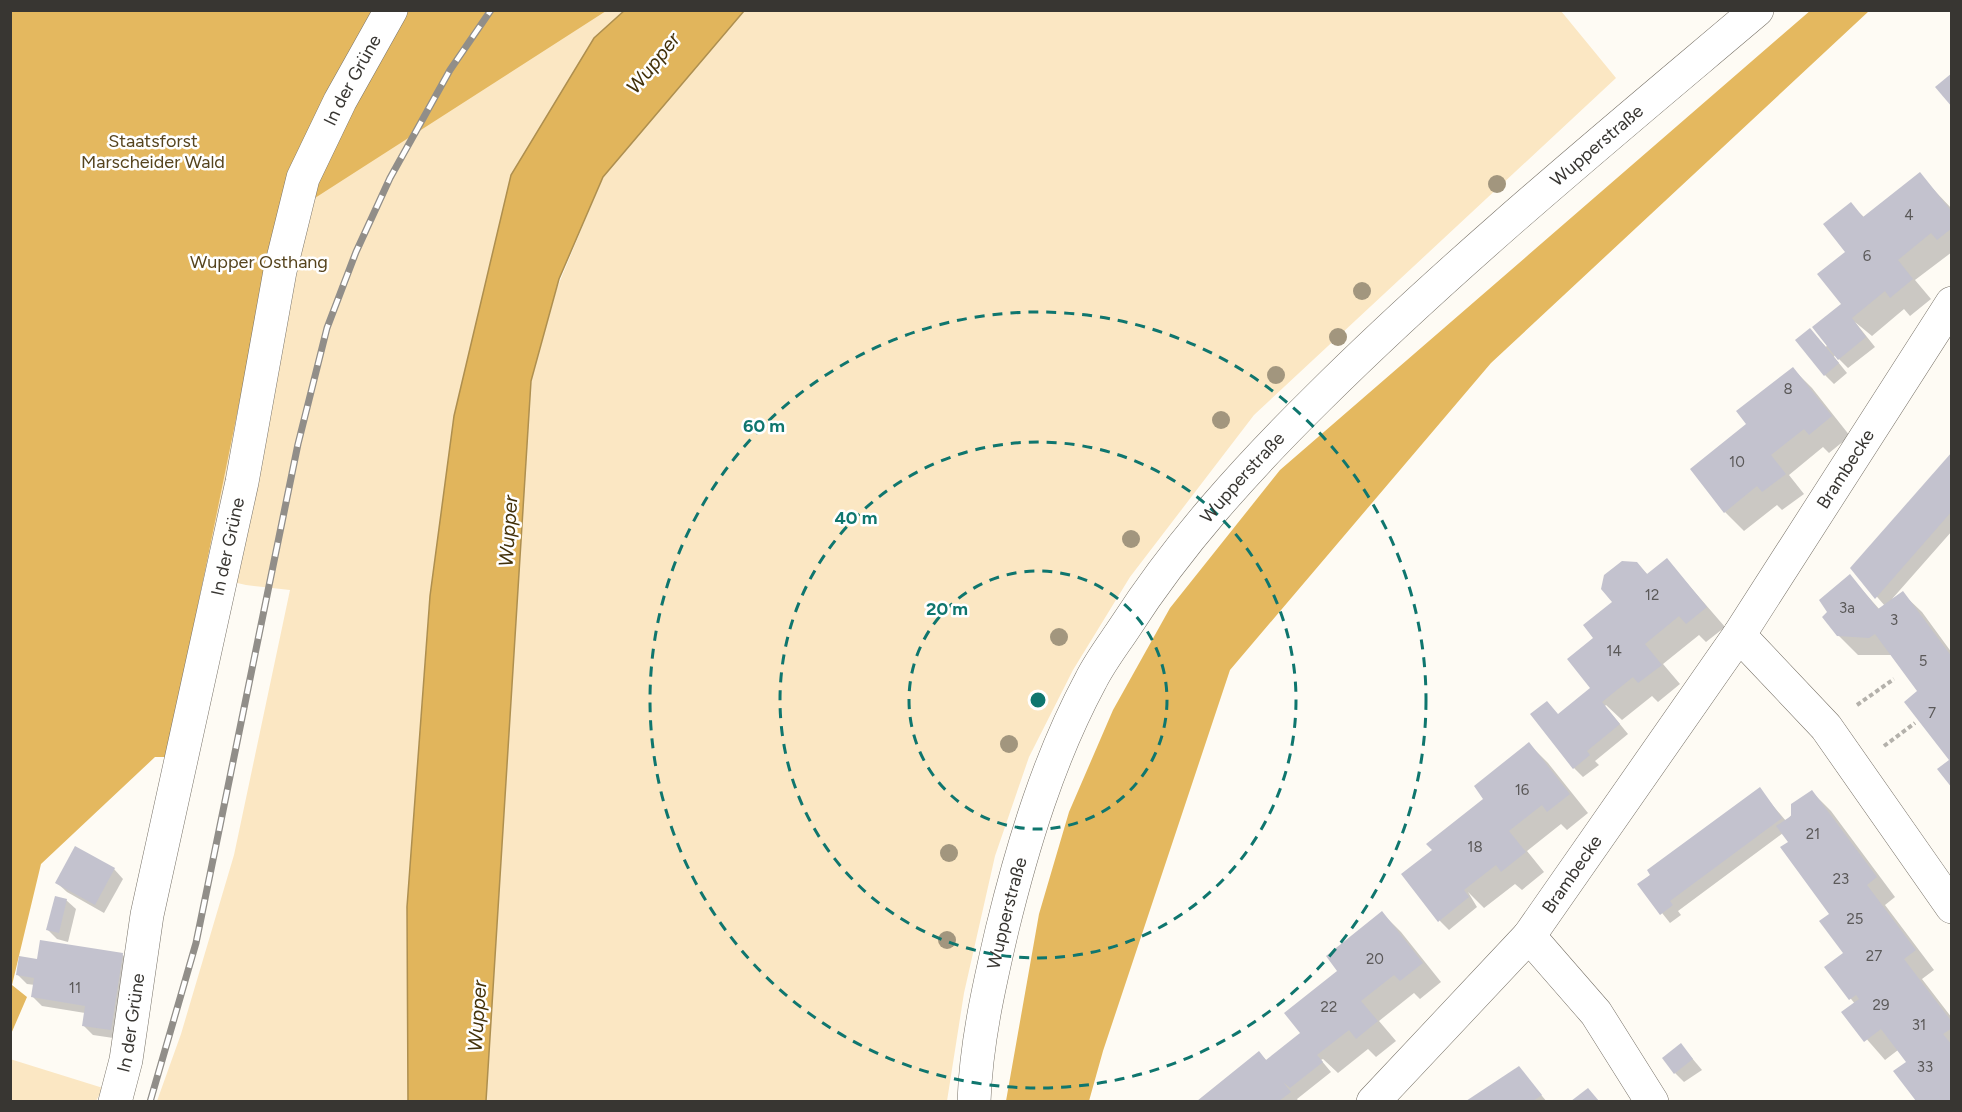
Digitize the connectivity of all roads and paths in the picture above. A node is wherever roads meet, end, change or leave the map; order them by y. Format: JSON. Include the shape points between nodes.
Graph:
{"nodes":[{"id":1,"x":391,"y":10,"type":"edge"},
{"id":2,"x":1757,"y":10,"type":"edge"},
{"id":3,"x":1952,"y":303,"type":"edge"},
{"id":4,"x":1739,"y":635,"type":"junction"},
{"id":5,"x":1952,"y":907,"type":"edge"},
{"id":6,"x":1529,"y":936,"type":"junction"},
{"id":7,"x":115,"y":1101,"type":"edge"},
{"id":8,"x":974,"y":1101,"type":"edge"},
{"id":9,"x":1373,"y":1101,"type":"edge"},
{"id":10,"x":1652,"y":1101,"type":"edge"}],
"edges":[{"from":1,"to":7,"type":"street","name":"In der Grüne","via":[[340,101],[300,190],[280,271],[242,482],[147,915],[126,1060]]},
{"from":2,"to":8,"type":"street","name":"Wupperstraße","via":[[1389,327],[1217,505],[1151,586],[1091,679],[1050,769],[1019,859],[989,984]]},
{"from":3,"to":4,"type":"street","name":"Brambecke"},
{"from":4,"to":5,"type":"street","via":[[1826,727]]},
{"from":4,"to":6,"type":"street","name":"Brambecke"},
{"from":6,"to":9,"type":"street","name":"Brambecke"},
{"from":6,"to":10,"type":"street","via":[[1596,1013]]}]}
